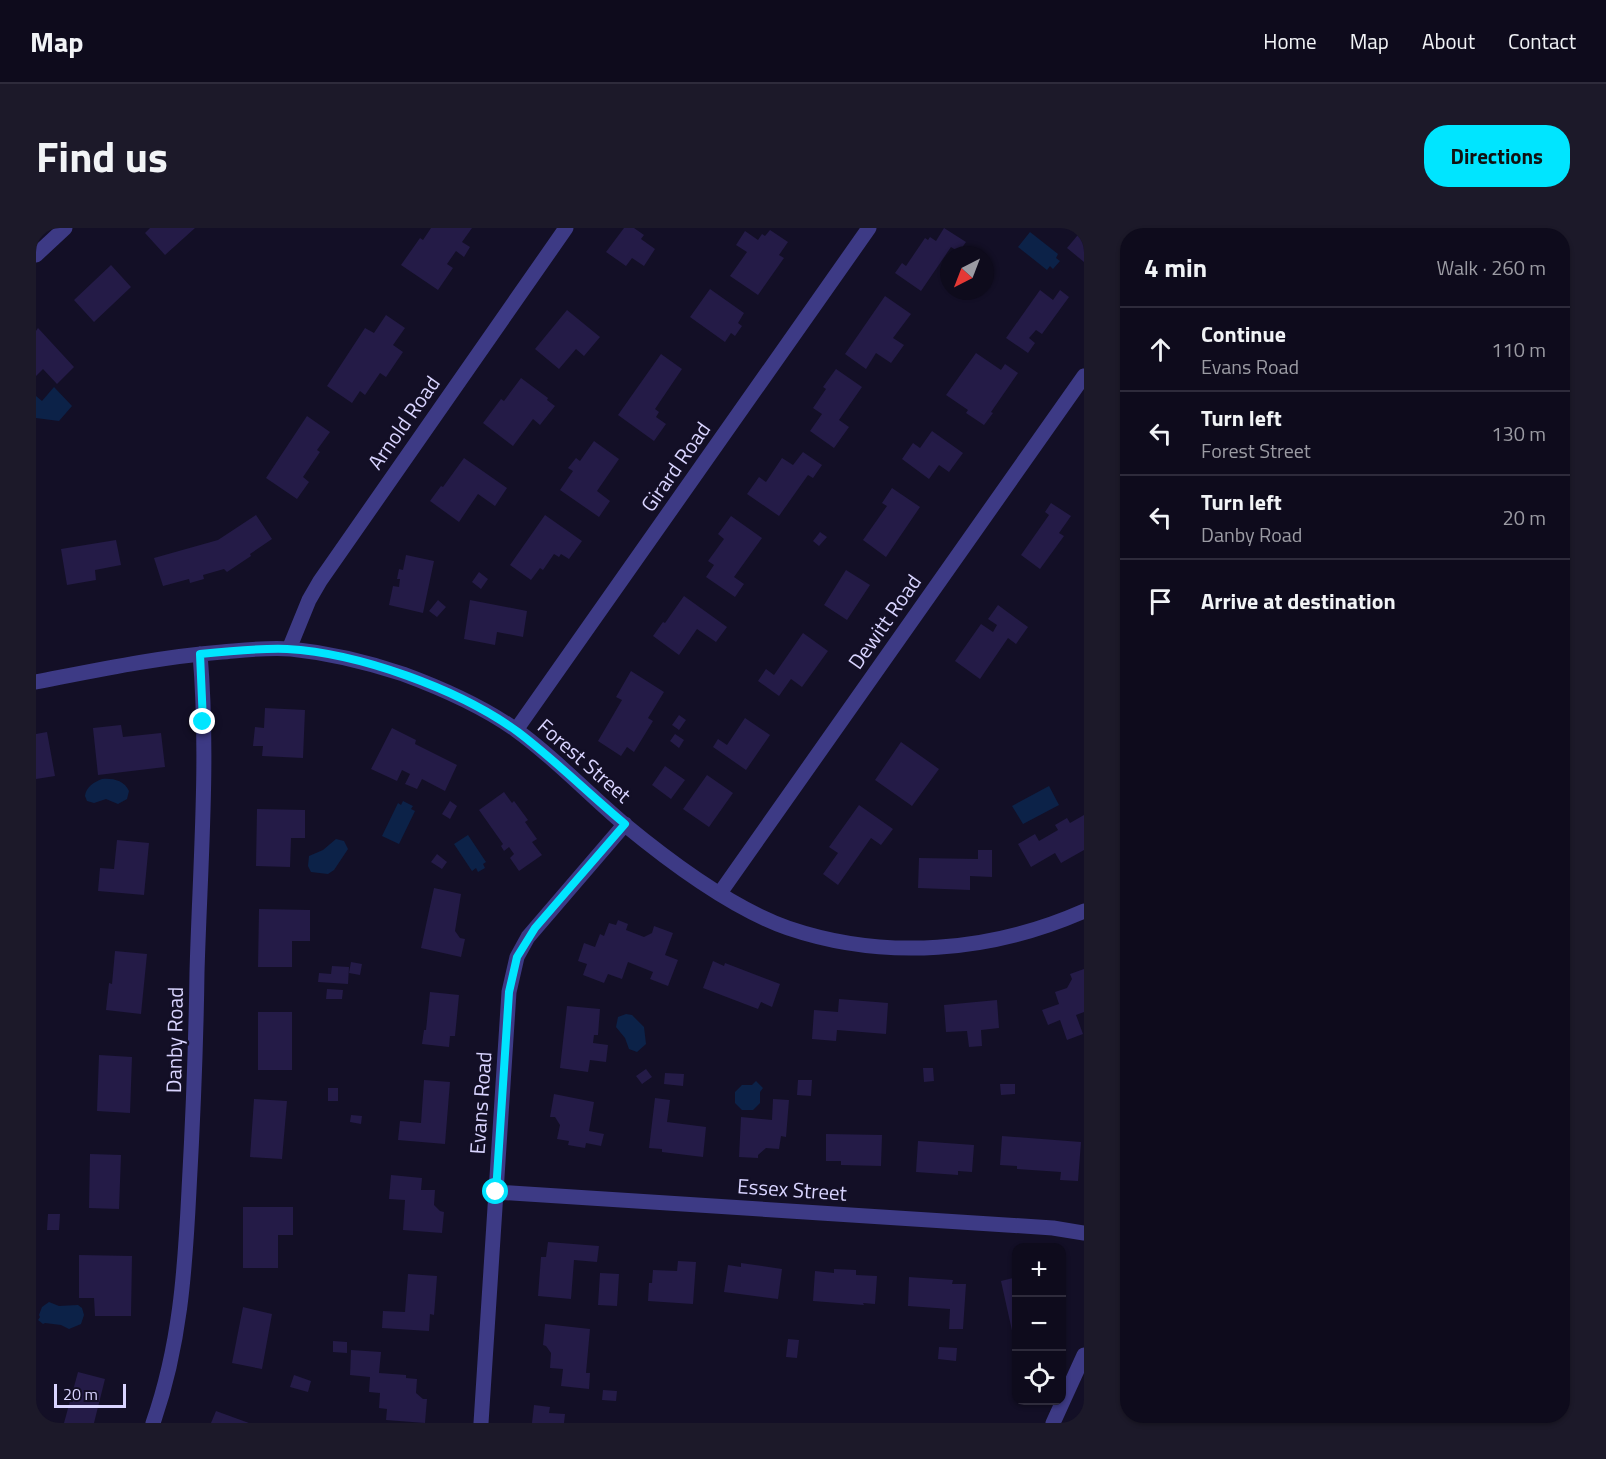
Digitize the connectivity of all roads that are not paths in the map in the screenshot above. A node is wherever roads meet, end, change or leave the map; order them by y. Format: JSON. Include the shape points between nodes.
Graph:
{"nodes":[{"id":1,"x":65,"y":228,"type":"edge"},
{"id":2,"x":566,"y":228,"type":"edge"},
{"id":3,"x":869,"y":228,"type":"edge"},
{"id":4,"x":36,"y":255,"type":"edge"},
{"id":5,"x":1084,"y":376,"type":"edge"},
{"id":6,"x":289,"y":649,"type":"junction"},
{"id":7,"x":200,"y":654,"type":"junction"},
{"id":8,"x":36,"y":682,"type":"edge"},
{"id":9,"x":516,"y":730,"type":"junction"},
{"id":10,"x":625,"y":824,"type":"junction"},
{"id":11,"x":720,"y":893,"type":"junction"},
{"id":12,"x":1084,"y":911,"type":"edge"},
{"id":13,"x":496,"y":1192,"type":"junction"},
{"id":14,"x":1084,"y":1233,"type":"edge"},
{"id":15,"x":1084,"y":1355,"type":"edge"},
{"id":16,"x":153,"y":1423,"type":"edge"},
{"id":17,"x":481,"y":1423,"type":"edge"},
{"id":18,"x":1053,"y":1423,"type":"edge"}],
"edges":[{"from":1,"to":4,"type":"street"},
{"from":2,"to":6,"type":"street","name":"Arnold Road","via":[[320,581]]},
{"from":3,"to":9,"type":"street","name":"Girard Road"},
{"from":5,"to":11,"type":"street","name":"Dewitt Road"},
{"from":6,"to":7,"type":"street","name":"Forest Street"},
{"from":6,"to":9,"type":"street","name":"Forest Street","via":[[332,655],[402,674],[457,697]]},
{"from":7,"to":8,"type":"street","name":"Forest Street"},
{"from":7,"to":16,"type":"street","name":"Danby Road","via":[[201,841],[194,1109],[185,1268],[173,1353]]},
{"from":9,"to":10,"type":"street","name":"Forest Street"},
{"from":10,"to":11,"type":"street","name":"Forest Street"},
{"from":10,"to":13,"type":"street","name":"Evans Road","via":[[535,928],[517,957],[509,992]]},
{"from":11,"to":12,"type":"street","name":"Forest Street","via":[[787,927],[836,940],[891,948],[973,945],[1044,927]]},
{"from":13,"to":14,"type":"street","name":"Essex Street"},
{"from":13,"to":17,"type":"street","name":"Evans Road"},
{"from":15,"to":18,"type":"street"}]}
